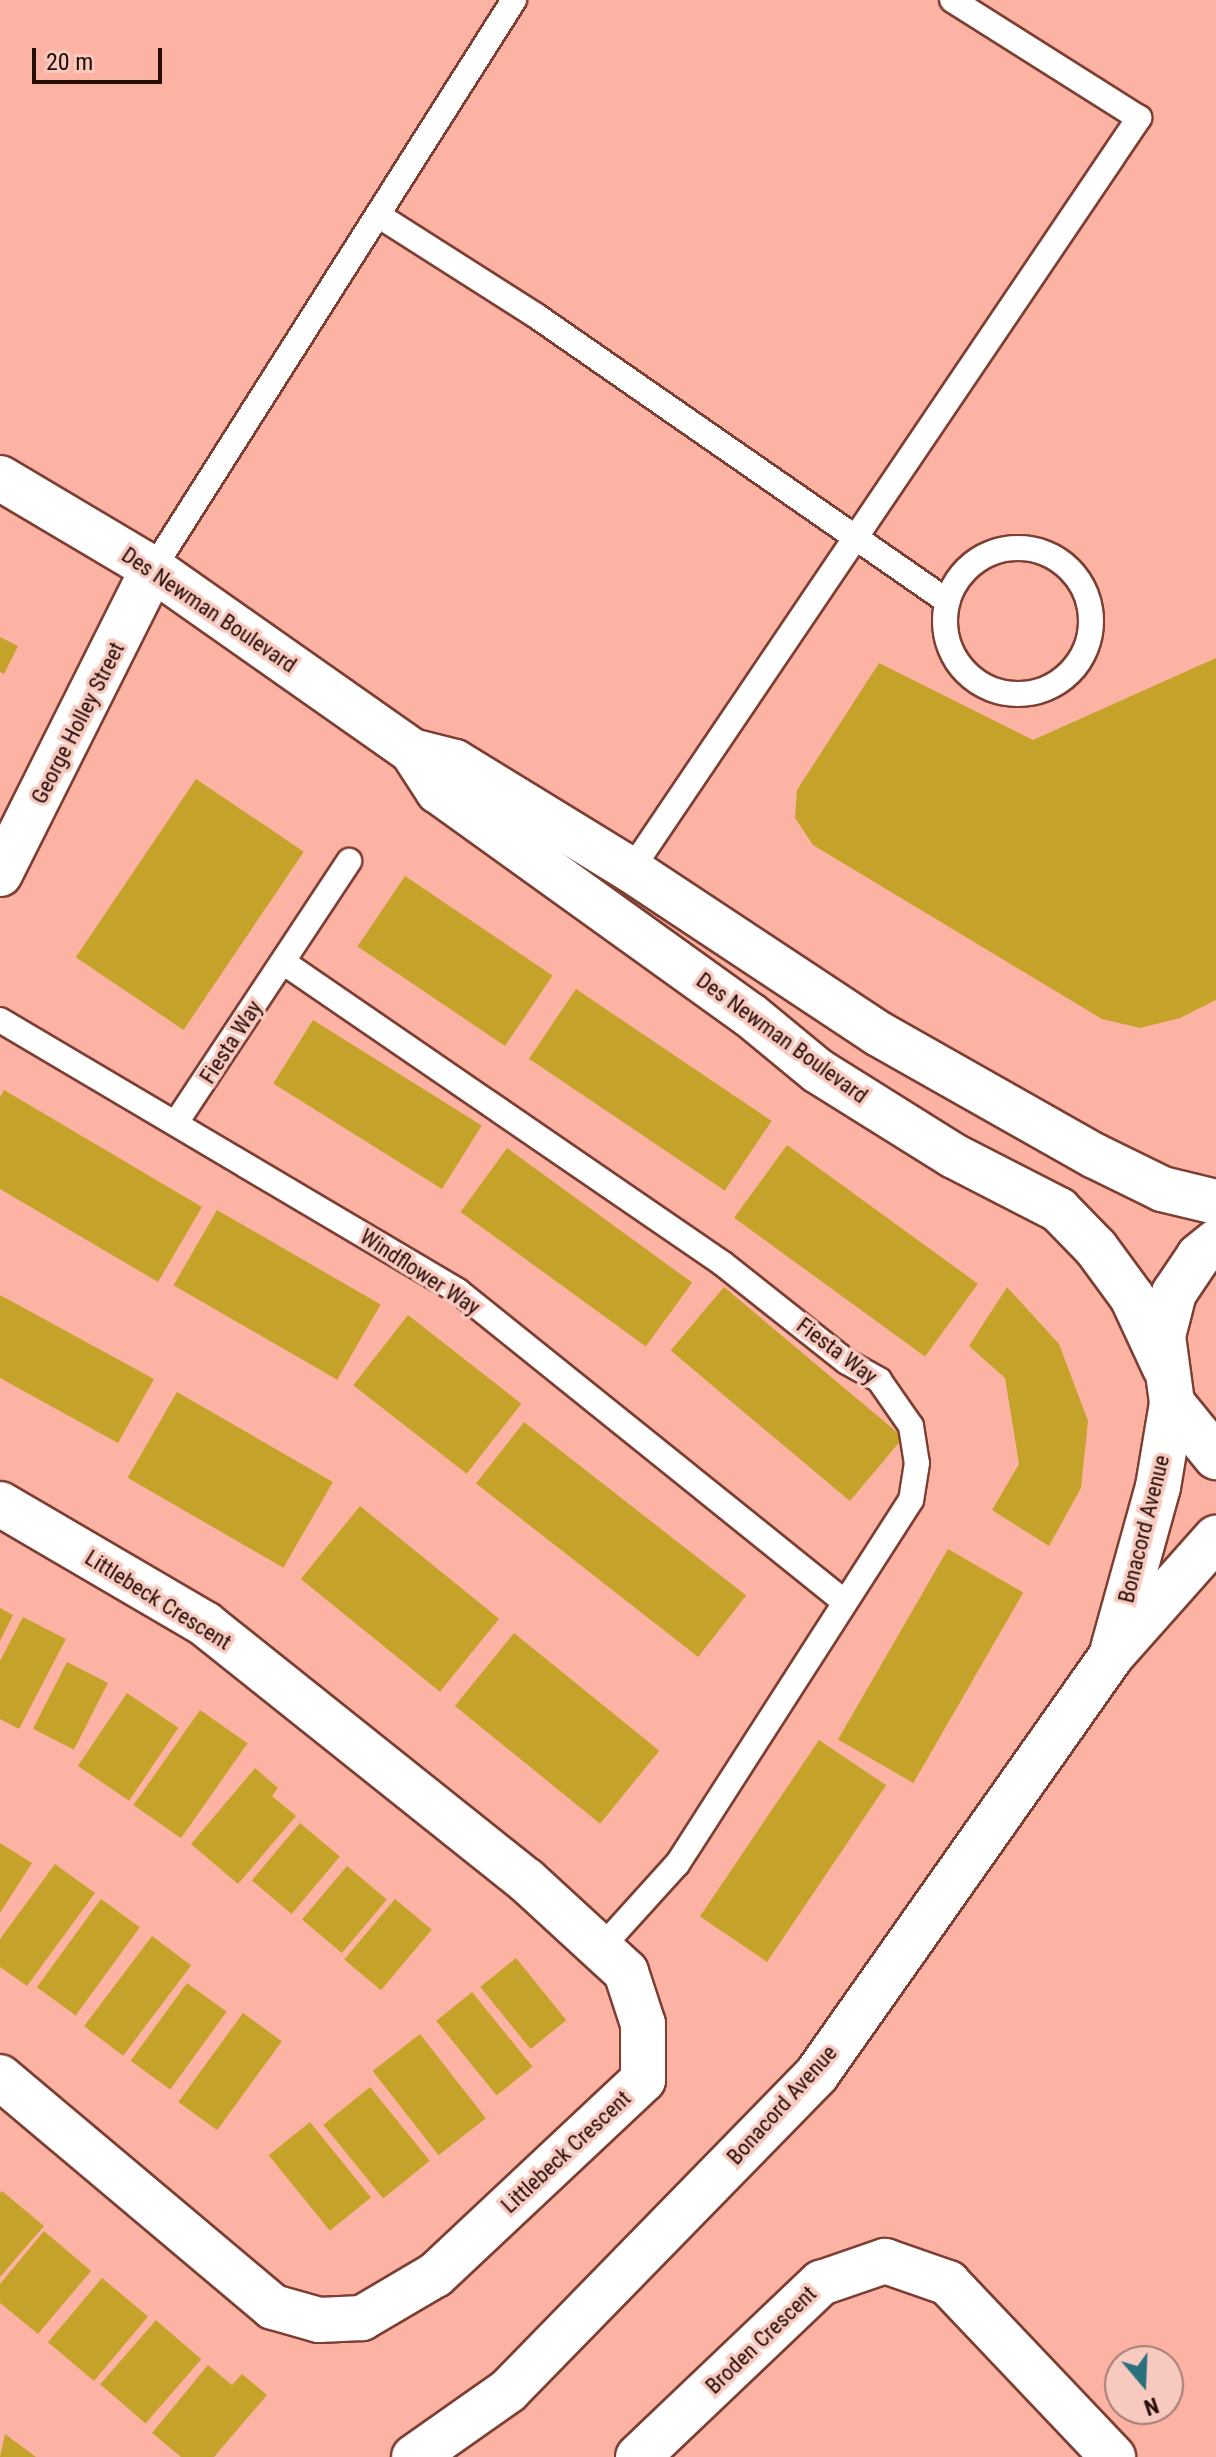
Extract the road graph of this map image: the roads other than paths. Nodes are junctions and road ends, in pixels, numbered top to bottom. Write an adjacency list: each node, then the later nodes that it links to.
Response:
1 (514, 0): 3 (lane)
2 (952, 0): 5 (lane)
3 (378, 215): 5 (lane); 6 (lane)
4 (0, 478): 6 (street, Des Newman Boulevard)
5 (854, 536): 7 (lane); 10 (lane)
6 (153, 569): 8 (street, Des Newman Boulevard); 11 (street, George Holley Street)
7 (947, 601): 7 (lane)
8 (412, 751): 10 (street, Des Newman Boulevard); 17 (street, Des Newman Boulevard)
9 (349, 861): 12 (lane, Fiesta Way)
10 (631, 870): 15 (street, Des Newman Boulevard)
11 (0, 874)
12 (283, 962): 14 (lane, Fiesta Way); 21 (lane, Fiesta Way)
13 (0, 1020): 14 (lane, Windflower Way)
14 (177, 1121): 21 (lane, Windflower Way)
15 (1216, 1202)
16 (1216, 1242): 17 (street, Bonacord Avenue)
17 (1168, 1385): 18 (street, Des Newman Boulevard); 22 (street, Bonacord Avenue)
18 (1216, 1457)
19 (0, 1504): 23 (street, Littlebeck Crescent)
20 (1216, 1538): 22 (street, Bonacord Avenue)
21 (843, 1601): 23 (lane, Fiesta Way)
22 (1112, 1655): 25 (street, Bonacord Avenue)
23 (603, 1946): 24 (street, Littlebeck Crescent)
24 (0, 2077)
25 (414, 2457)
26 (638, 2457): 27 (street, Broden Crescent)
27 (1113, 2457)

